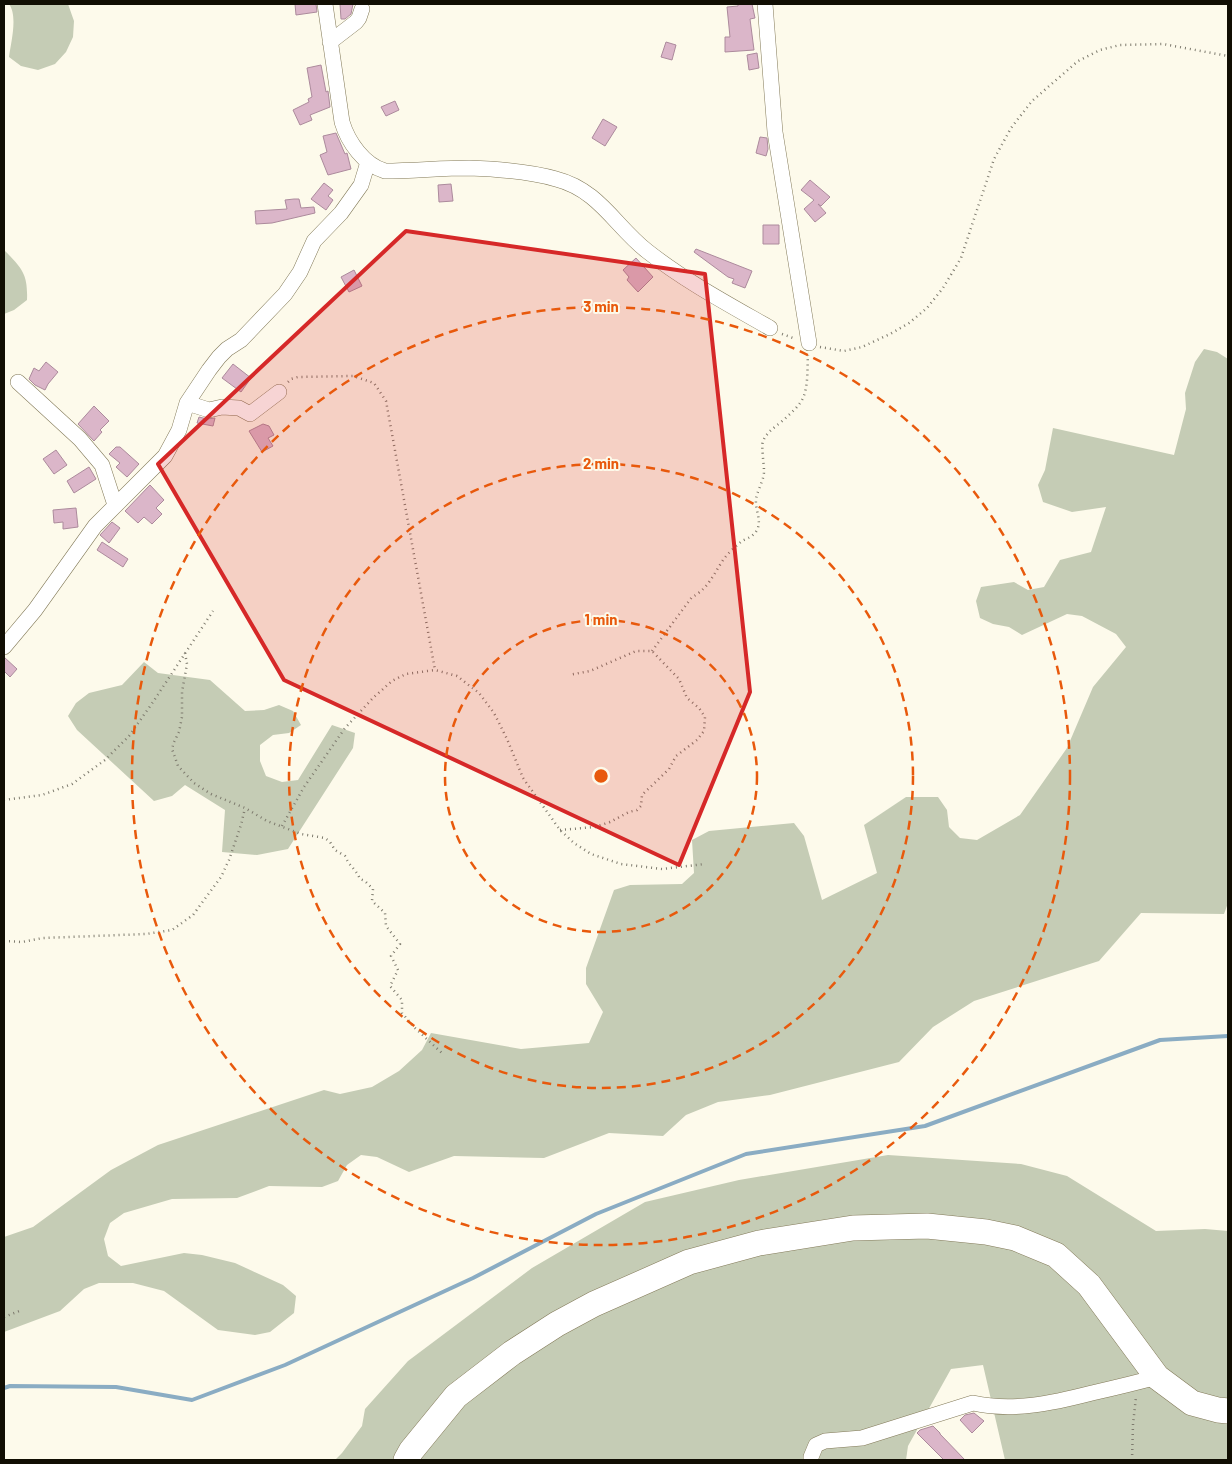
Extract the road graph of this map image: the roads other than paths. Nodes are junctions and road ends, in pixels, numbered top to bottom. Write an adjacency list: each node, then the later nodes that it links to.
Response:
1 (325, 4): 4 (street)
2 (765, 4): 7 (street)
3 (362, 9): 4 (street)
4 (330, 42): 5 (street)
5 (368, 162): 6 (street); 10 (street)
6 (770, 328)
7 (809, 343)
8 (18, 382): 11 (street)
9 (279, 392): 10 (street)
10 (188, 403): 11 (street)
11 (115, 505): 12 (street)
12 (4, 648)
13 (1147, 1380): 14 (highway); 15 (highway); 16 (street)
14 (1228, 1411)
15 (406, 1460)
16 (811, 1460)

